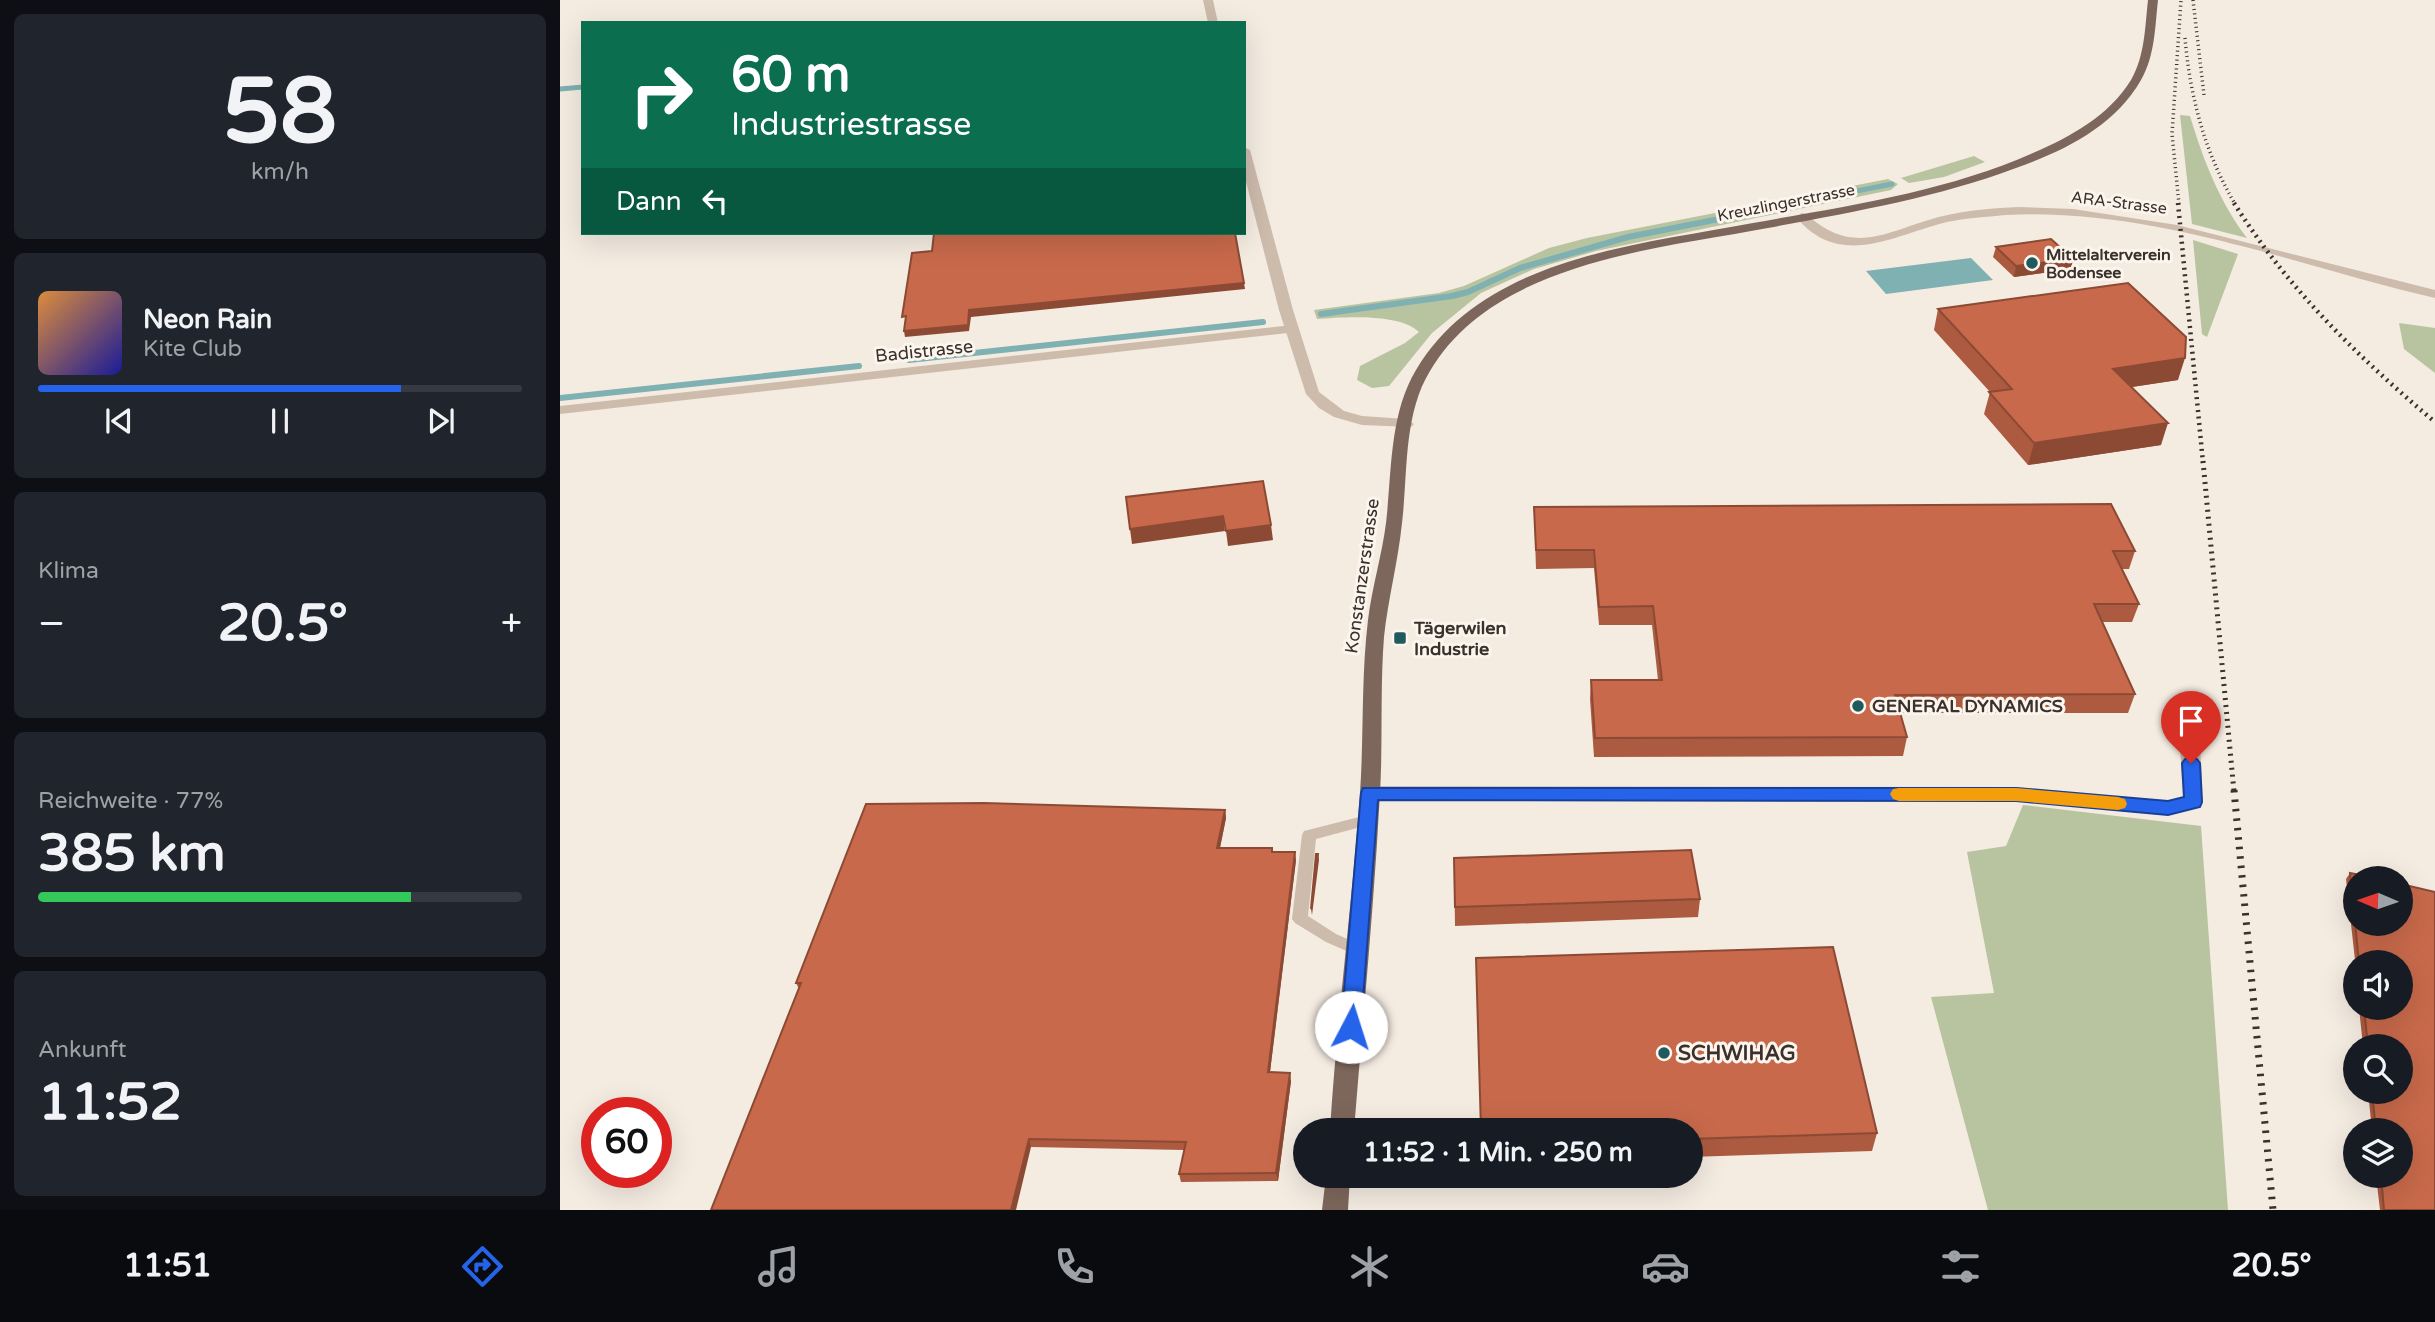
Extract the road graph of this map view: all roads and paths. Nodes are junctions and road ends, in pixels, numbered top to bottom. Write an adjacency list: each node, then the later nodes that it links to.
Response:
1 (1208, 0): 3 (street)
2 (2153, 0): 5 (main road, Kreuzlingerstrasse)
3 (1213, 21)
4 (1246, 157): 7 (street)
5 (1802, 217): 6 (street, ARA-Strasse); 9 (main road, Kreuzlingerstrasse)
6 (2435, 294)
7 (1292, 329): 8 (street, Badistrasse); 9 (street)
8 (560, 410)
9 (1406, 424): 11 (main road, Konstanzerstrasse)
10 (2190, 744): 11 (street)
11 (1370, 793): 12 (main road, Konstanzerstrasse)
12 (1367, 820): 13 (main road, Konstanzerstrasse); 13 (lane)
13 (1357, 950): 14 (main road, Konstanzerstrasse)
14 (1343, 1118)
15 (1337, 1188): 16 (main road)
16 (1335, 1210)

